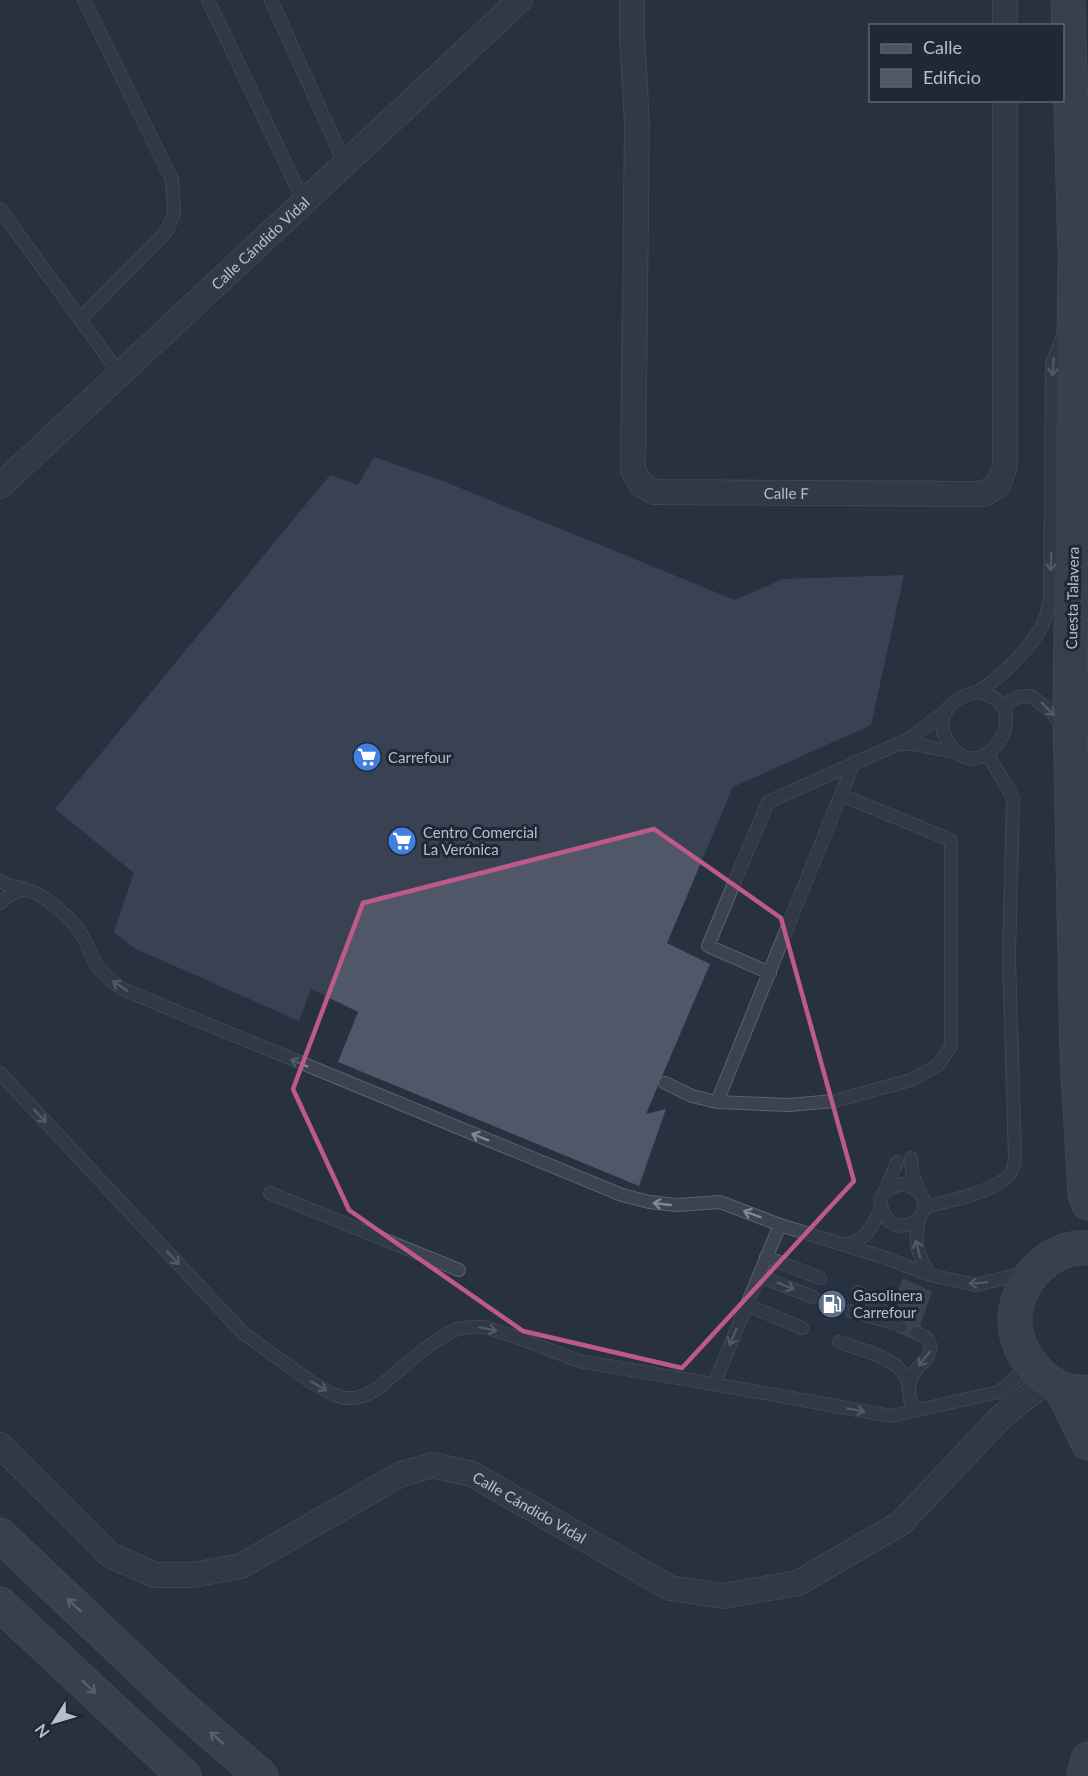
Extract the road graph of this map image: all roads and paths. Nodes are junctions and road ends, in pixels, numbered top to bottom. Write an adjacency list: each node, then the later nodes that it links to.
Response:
1 (84, 0): 14 (lane)
2 (208, 0): 11 (lane)
3 (272, 0): 10 (lane)
4 (519, 0): 10 (street, Calle Cándido Vidal)
5 (632, 0): 9 (street, Calle F)
6 (1005, 0): 8 (street)
7 (1068, 0): 13 (main road, Cuesta Talavera)
8 (1005, 24)
9 (1005, 102)
10 (344, 162): 11 (street, Calle Cándido Vidal)
11 (303, 200): 15 (street, Calle Cándido Vidal)
12 (0, 209): 14 (lane)
13 (1075, 314): 17 (lane, one-way to 17); 23 (main road, Cuesta Talavera)
14 (80, 320): 15 (lane)
15 (119, 373): 16 (street, Calle Cándido Vidal)
16 (0, 486)
17 (977, 692): 18 (lane); 19 (lane)
18 (1002, 706): 22 (lane); 23 (lane, one-way to 23)
19 (946, 711): 20 (lane); 21 (lane)
20 (891, 747): 21 (lane); 24 (lane)
21 (958, 753): 22 (lane)
22 (987, 754): 38 (lane)
23 (1071, 757): 37 (main road, Cuesta Talavera)
24 (854, 762): 25 (lane); 29 (lane)
25 (841, 795): 29 (lane); 32 (lane)
26 (0, 881): 27 (lane)
27 (26, 890): 28 (lane); 41 (lane, one-way to 27)
28 (0, 903)
29 (770, 973): 32 (lane)
30 (0, 1073): 57 (lane, one-way to 57)
31 (665, 1083): 32 (lane)
32 (717, 1102)
33 (911, 1158): 38 (lane)
34 (897, 1162): 35 (lane)
35 (885, 1191): 38 (lane); 39 (lane)
36 (270, 1192): 45 (lane)
37 (1086, 1199): 44 (main road, Cuesta Talavera)
38 (923, 1202): 40 (lane)
39 (881, 1209): 40 (lane); 42 (lane)
40 (919, 1220): 46 (lane, one-way to 40)
41 (780, 1225): 42 (lane); 43 (lane)
42 (840, 1244): 46 (lane)
43 (766, 1257): 47 (lane); 48 (lane)
44 (1061, 1257): 46 (lane, one-way to 46); 56 (main road, Cuesta Talavera)
45 (459, 1270)
46 (930, 1275)
47 (759, 1276): 50 (lane, one-way to 50); 51 (lane)
48 (820, 1278)
49 (858, 1292): 52 (lane)
50 (813, 1297)
51 (747, 1305): 53 (lane); 57 (lane, one-way to 57)
52 (850, 1311)
53 (802, 1328)
54 (918, 1333): 58 (lane, one-way to 58)
55 (838, 1342): 58 (lane)
56 (1057, 1381): 59 (lane); 60 (main road, Cuesta Talavera); 61 (street, Calle Cándido Vidal)
57 (714, 1384): 59 (lane, one-way to 59)
58 (909, 1390): 59 (lane)
59 (922, 1409)
60 (1088, 1443)
61 (0, 1445)
62 (0, 1535): 66 (main road, one-way to 62)
63 (0, 1604): 65 (main road, one-way to 65)
64 (1088, 1759): 67 (main road)
65 (184, 1776)
66 (261, 1776)
67 (1084, 1776)

